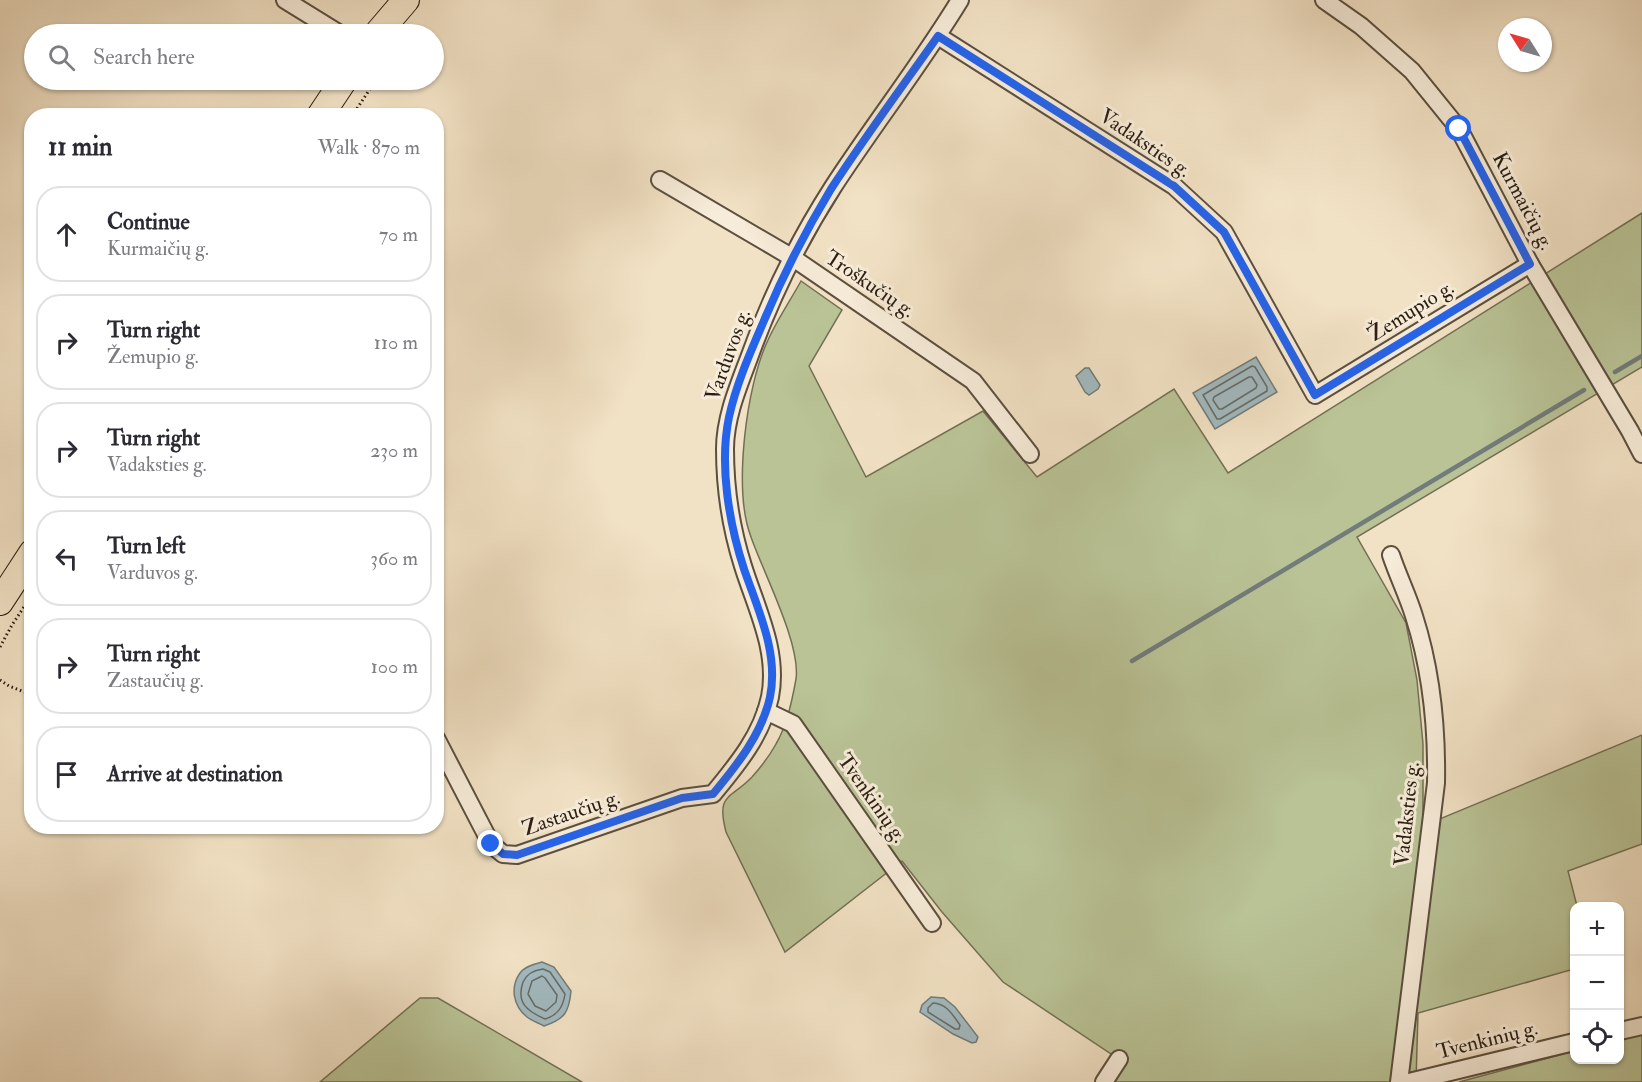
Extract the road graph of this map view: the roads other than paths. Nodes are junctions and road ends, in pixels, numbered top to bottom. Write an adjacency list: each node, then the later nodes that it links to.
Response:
1 (285, 0): 6 (street)
2 (390, 0): 7 (main road)
3 (405, 0): 8 (main road)
4 (960, 0): 9 (street, Varduvos g.)
5 (1324, 0): 14 (street, Kurmaičių g.)
6 (324, 24)
7 (377, 24)
8 (385, 24)
9 (938, 36): 13 (street, Varduvos g.); 15 (street, Vadaksties g.)
10 (337, 90): 11 (main road)
11 (325, 108)
12 (660, 180): 13 (street, Troškučių g.)
13 (793, 258): 16 (street, Troškučių g.); 21 (street, Varduvos g.)
14 (1530, 264): 15 (street, Žemupio g.); 17 (street, Kurmaičių g.)
15 (1315, 395)
16 (1030, 454)
17 (1642, 454)
18 (1391, 555): 30 (street, Vadaksties g.)
19 (24, 565): 20 (main road)
20 (0, 602)
21 (766, 711): 23 (street, Varduvos g.); 24 (street, Tvenkinių g.)
22 (444, 753): 23 (street, Zastaučių g.)
23 (713, 794)
24 (932, 922)
25 (1642, 1026): 26 (street)
26 (1624, 1030)
27 (1570, 1043): 31 (street, Tvenkinių g.)
28 (1119, 1059): 29 (street)
29 (1104, 1082)
30 (1399, 1082)
31 (1409, 1082)

